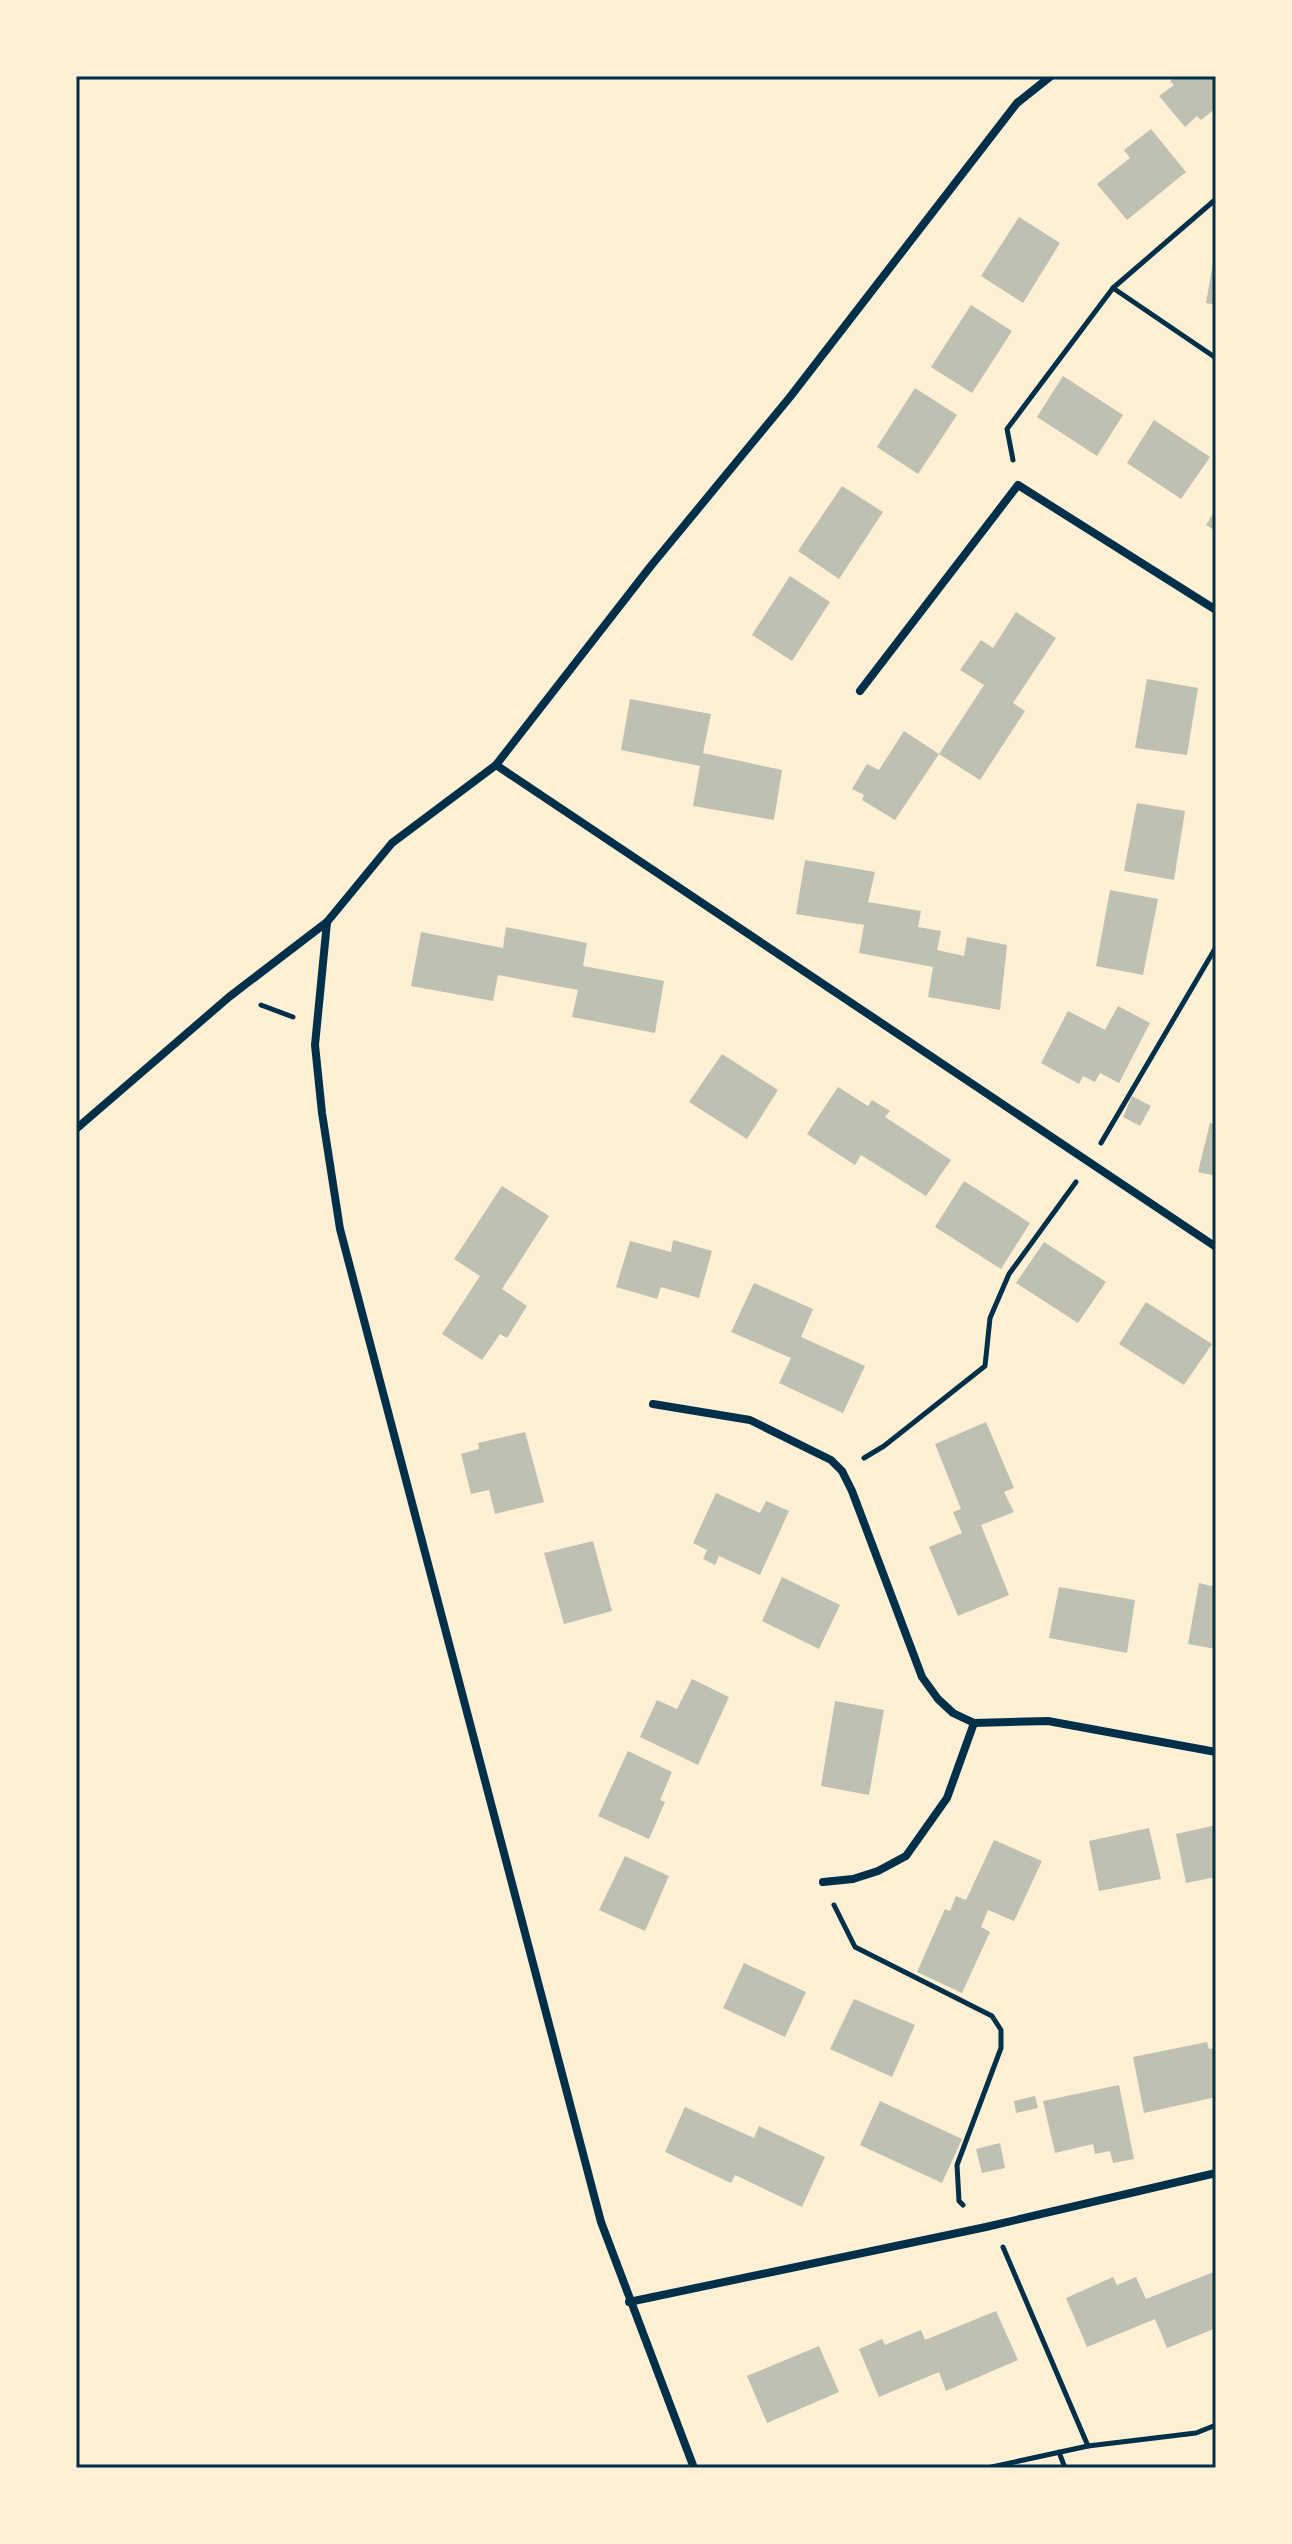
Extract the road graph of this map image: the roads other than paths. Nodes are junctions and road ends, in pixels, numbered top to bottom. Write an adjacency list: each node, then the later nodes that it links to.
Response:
1 (1051, 76): 4 (street)
2 (1216, 610): 3 (street)
3 (860, 691)
4 (496, 765): 5 (street); 7 (street)
5 (327, 922): 6 (street); 13 (street)
6 (76, 1129)
7 (1216, 1247)
8 (653, 1404): 9 (street)
9 (974, 1723): 10 (street); 11 (street)
10 (1216, 1752)
11 (823, 1882)
12 (1216, 2173): 13 (street)
13 (629, 2302): 14 (street)
14 (694, 2468)

